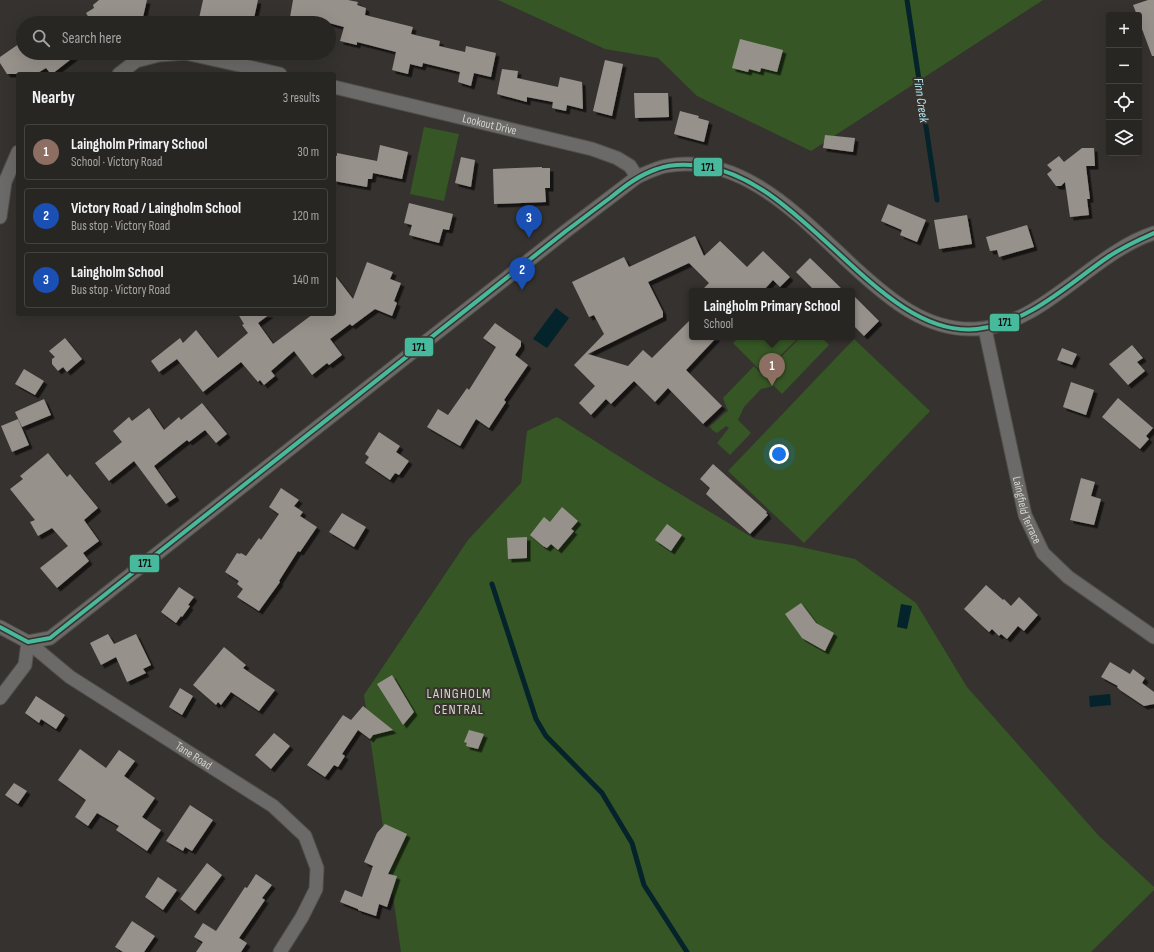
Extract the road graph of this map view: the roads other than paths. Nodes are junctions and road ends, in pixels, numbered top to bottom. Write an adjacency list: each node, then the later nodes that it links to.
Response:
1 (140, 60): 3 (street)
2 (217, 60): 4 (street)
3 (122, 72)
4 (271, 72)
5 (336, 87): 7 (street, Lookout Drive)
6 (16, 157): 8 (street)
7 (637, 177): 10 (street); 13 (street)
8 (0, 217)
9 (1154, 233): 10 (street)
10 (985, 329): 12 (street, Laingfield Terrace)
11 (0, 628): 13 (street, Tane Road)
12 (1154, 636)
13 (28, 642): 14 (street); 15 (street, Tane Road)
14 (0, 698)
15 (280, 952)

